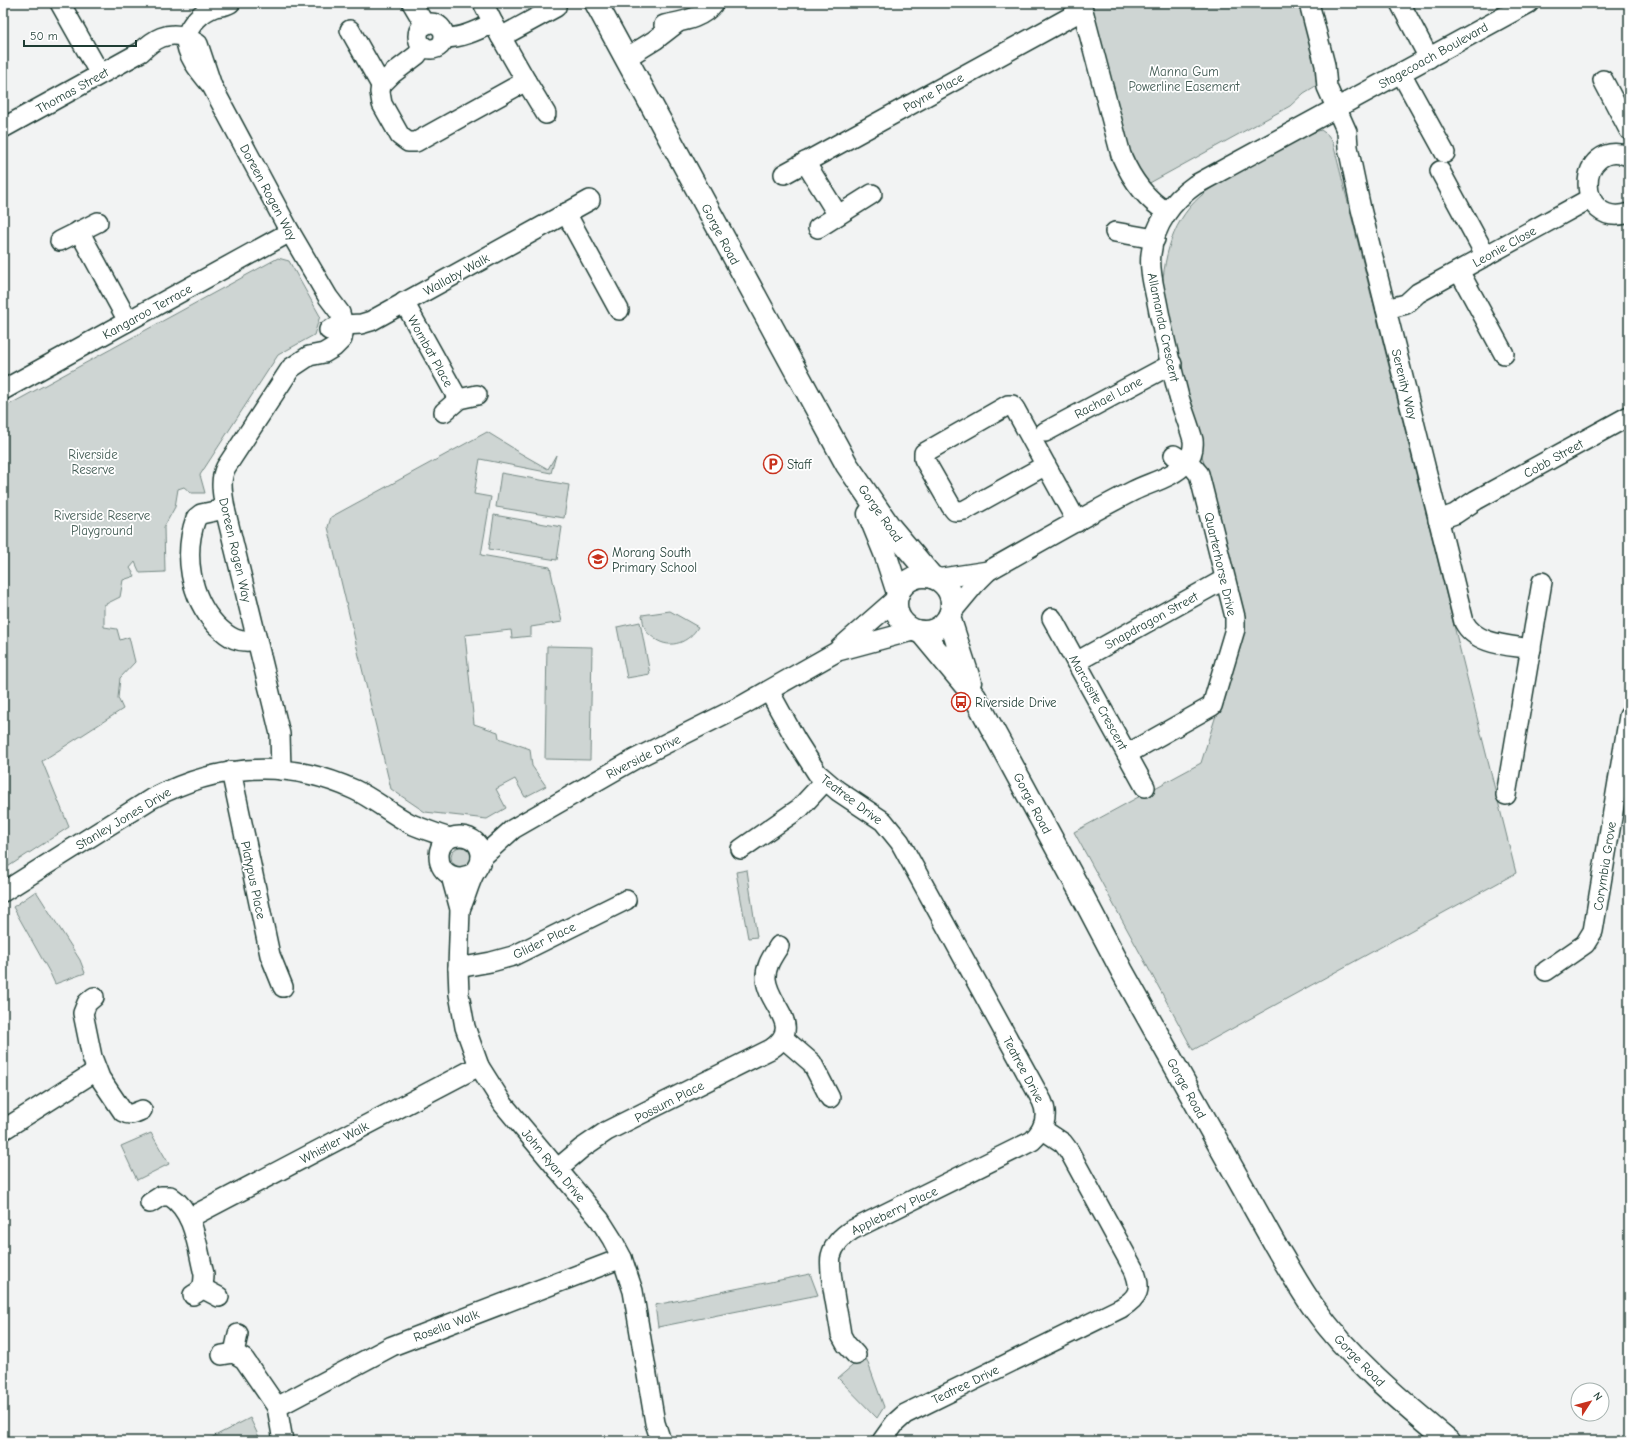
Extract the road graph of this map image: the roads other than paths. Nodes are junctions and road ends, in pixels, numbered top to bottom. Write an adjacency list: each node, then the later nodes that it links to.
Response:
1 (60, 3): 21 (street)
2 (412, 3): 12 (street)
3 (483, 3): 14 (street)
4 (596, 3): 18 (main road, Gorge Road)
5 (714, 3): 18 (street)
6 (1308, 3): 25 (street, Serenity Way)
7 (1400, 3): 19 (street)
8 (1529, 3): 19 (street, Stagecoach Boulevard)
9 (228, 4): 16 (street)
10 (1082, 6): 30 (street, Payne Place); 35 (street)
11 (556, 7): 14 (street)
12 (425, 25): 15 (street); 17 (street)
13 (350, 30): 24 (street)
14 (497, 30): 15 (street); 23 (street)
15 (445, 38): 17 (street)
16 (191, 44): 21 (street, Thomas Street); 42 (street, Doreen Rogen Way)
17 (423, 46): 24 (street)
18 (626, 58): 62 (main road, Gorge Road)
19 (1429, 58): 20 (street, Stagecoach Boulevard)
20 (1401, 72): 25 (street, Stagecoach Boulevard); 46 (street)
21 (100, 74): 27 (street, Thomas Street)
22 (1603, 80): 28 (street)
23 (526, 81): 24 (street); 26 (street)
24 (381, 85)
25 (1336, 108): 35 (street, Allamanda Crescent); 49 (street, Serenity Way)
26 (546, 114)
27 (3, 128)
28 (1629, 130)
29 (1628, 150): 33 (street)
30 (805, 162): 31 (street, Payne Place); 38 (street)
31 (784, 174)
32 (872, 194): 38 (street)
33 (1591, 198): 36 (street); 46 (street, Leonie Close)
34 (590, 200): 37 (street, Wallaby Walk)
35 (1170, 209): 44 (street, Allamanda Crescent)
36 (1629, 213)
37 (566, 214): 48 (street, Wallaby Walk); 50 (street)
38 (838, 215): 40 (street)
39 (98, 222): 41 (street)
40 (818, 228)
41 (79, 231): 45 (street); 51 (street)
42 (290, 232): 51 (street, Kangaroo Terrace); 52 (street, Doreen Rogen Way)
43 (1115, 232): 44 (street)
44 (1155, 239): 54 (street, Allamanda Crescent)
45 (60, 241)
46 (1486, 256): 47 (street, Leonie Close)
47 (1459, 271): 49 (street, Leonie Close); 53 (street)
48 (404, 302): 52 (street, Wallaby Walk); 57 (street, Wombat Place)
49 (1385, 303): 65 (street, Serenity Way)
50 (619, 310)
51 (128, 321): 55 (street, Kangaroo Terrace)
52 (336, 328): 64 (street, Doreen Rogen Way)
53 (1504, 354)
54 (1172, 364): 60 (street, Rachael Lane); 61 (street, Allamanda Crescent)
55 (3, 390)
56 (477, 395): 57 (street)
57 (458, 399): 58 (street)
58 (444, 412)
59 (1629, 416): 65 (street, Cobb Street)
60 (1045, 432)
61 (1180, 458): 66 (street, Allamanda Crescent); 69 (street, Quarterhorse Drive)
62 (847, 465): 68 (main road, Gorge Road); 71 (main road, Gorge Road)
63 (1046, 465): 63 (street); 66 (street)
64 (226, 509): 75 (street, Doreen Rogen Way); 75 (street)
65 (1437, 514): 76 (street, Serenity Way)
66 (1077, 522): 67 (street)
67 (988, 571): 68 (street); 72 (street)
68 (934, 578): 71 (main road); 72 (main road)
69 (1225, 578): 78 (street, Snapdragon Street); 82 (street, Quarterhorse Drive)
70 (1542, 582): 76 (street)
71 (897, 596): 74 (main road); 77 (street, Riverside Drive)
72 (949, 616): 74 (main road); 80 (main road, Gorge Road)
73 (1052, 618): 78 (street, Marcasite Crescent)
74 (919, 631): 77 (street, Riverside Drive); 80 (main road, Gorge Road)
75 (257, 640): 83 (street, Doreen Rogen Way)
76 (1532, 644): 87 (street)
77 (838, 651): 79 (street, Riverside Drive)
78 (1076, 662): 82 (street, Marcasite Crescent)
79 (769, 691): 85 (street, Teatree Drive); 89 (street, Riverside Drive)
80 (975, 697): 122 (main road, Gorge Road)
81 (1629, 716): 101 (street, Corymbia Grove)
82 (1127, 754): 86 (street, Marcasite Crescent)
83 (281, 770): 84 (street, Stanley Jones Drive); 88 (street, Stanley Jones Drive)
84 (231, 771): 96 (street, Stanley Jones Drive); 102 (street, Platypus Place)
85 (825, 781): 92 (street); 109 (street, Teatree Drive)
86 (1145, 787)
87 (1506, 794)
88 (409, 823): 91 (street, Stanley Jones Drive); 93 (street, Stanley Jones Drive)
89 (512, 829): 90 (street, Riverside Drive); 94 (street, Riverside Drive)
90 (468, 836): 91 (street); 94 (street)
91 (449, 838): 93 (street)
92 (741, 849)
93 (439, 860): 95 (street)
94 (478, 865): 95 (street); 98 (street, John Ryan Drive)
95 (451, 876): 98 (street, John Ryan Drive)
96 (3, 892)
97 (631, 898): 100 (street, Glider Place)
98 (460, 909): 100 (street, John Ryan Drive)
99 (779, 946): 104 (street)
100 (458, 968): 105 (street, John Ryan Drive)
101 (1546, 971)
102 (284, 987)
103 (94, 997): 106 (street)
104 (783, 1038): 107 (street); 111 (street, Possum Place)
105 (479, 1066): 111 (street, John Ryan Drive); 113 (street, Whistler Walk)
106 (96, 1071): 108 (street); 110 (street)
107 (830, 1098)
108 (142, 1110)
109 (1042, 1129): 117 (street, Appleberry Place); 121 (street, Teatree Drive)
110 (3, 1130)
111 (557, 1169): 114 (street, John Ryan Drive)
112 (150, 1203): 113 (street)
113 (189, 1218): 115 (street)
114 (622, 1258): 118 (street, Rosella Walk); 119 (street, John Ryan Drive)
115 (219, 1297)
116 (238, 1334): 118 (street)
117 (844, 1350)
118 (277, 1407): 120 (street)
119 (657, 1435)
120 (283, 1441)
121 (882, 1441)
122 (1449, 1441)

